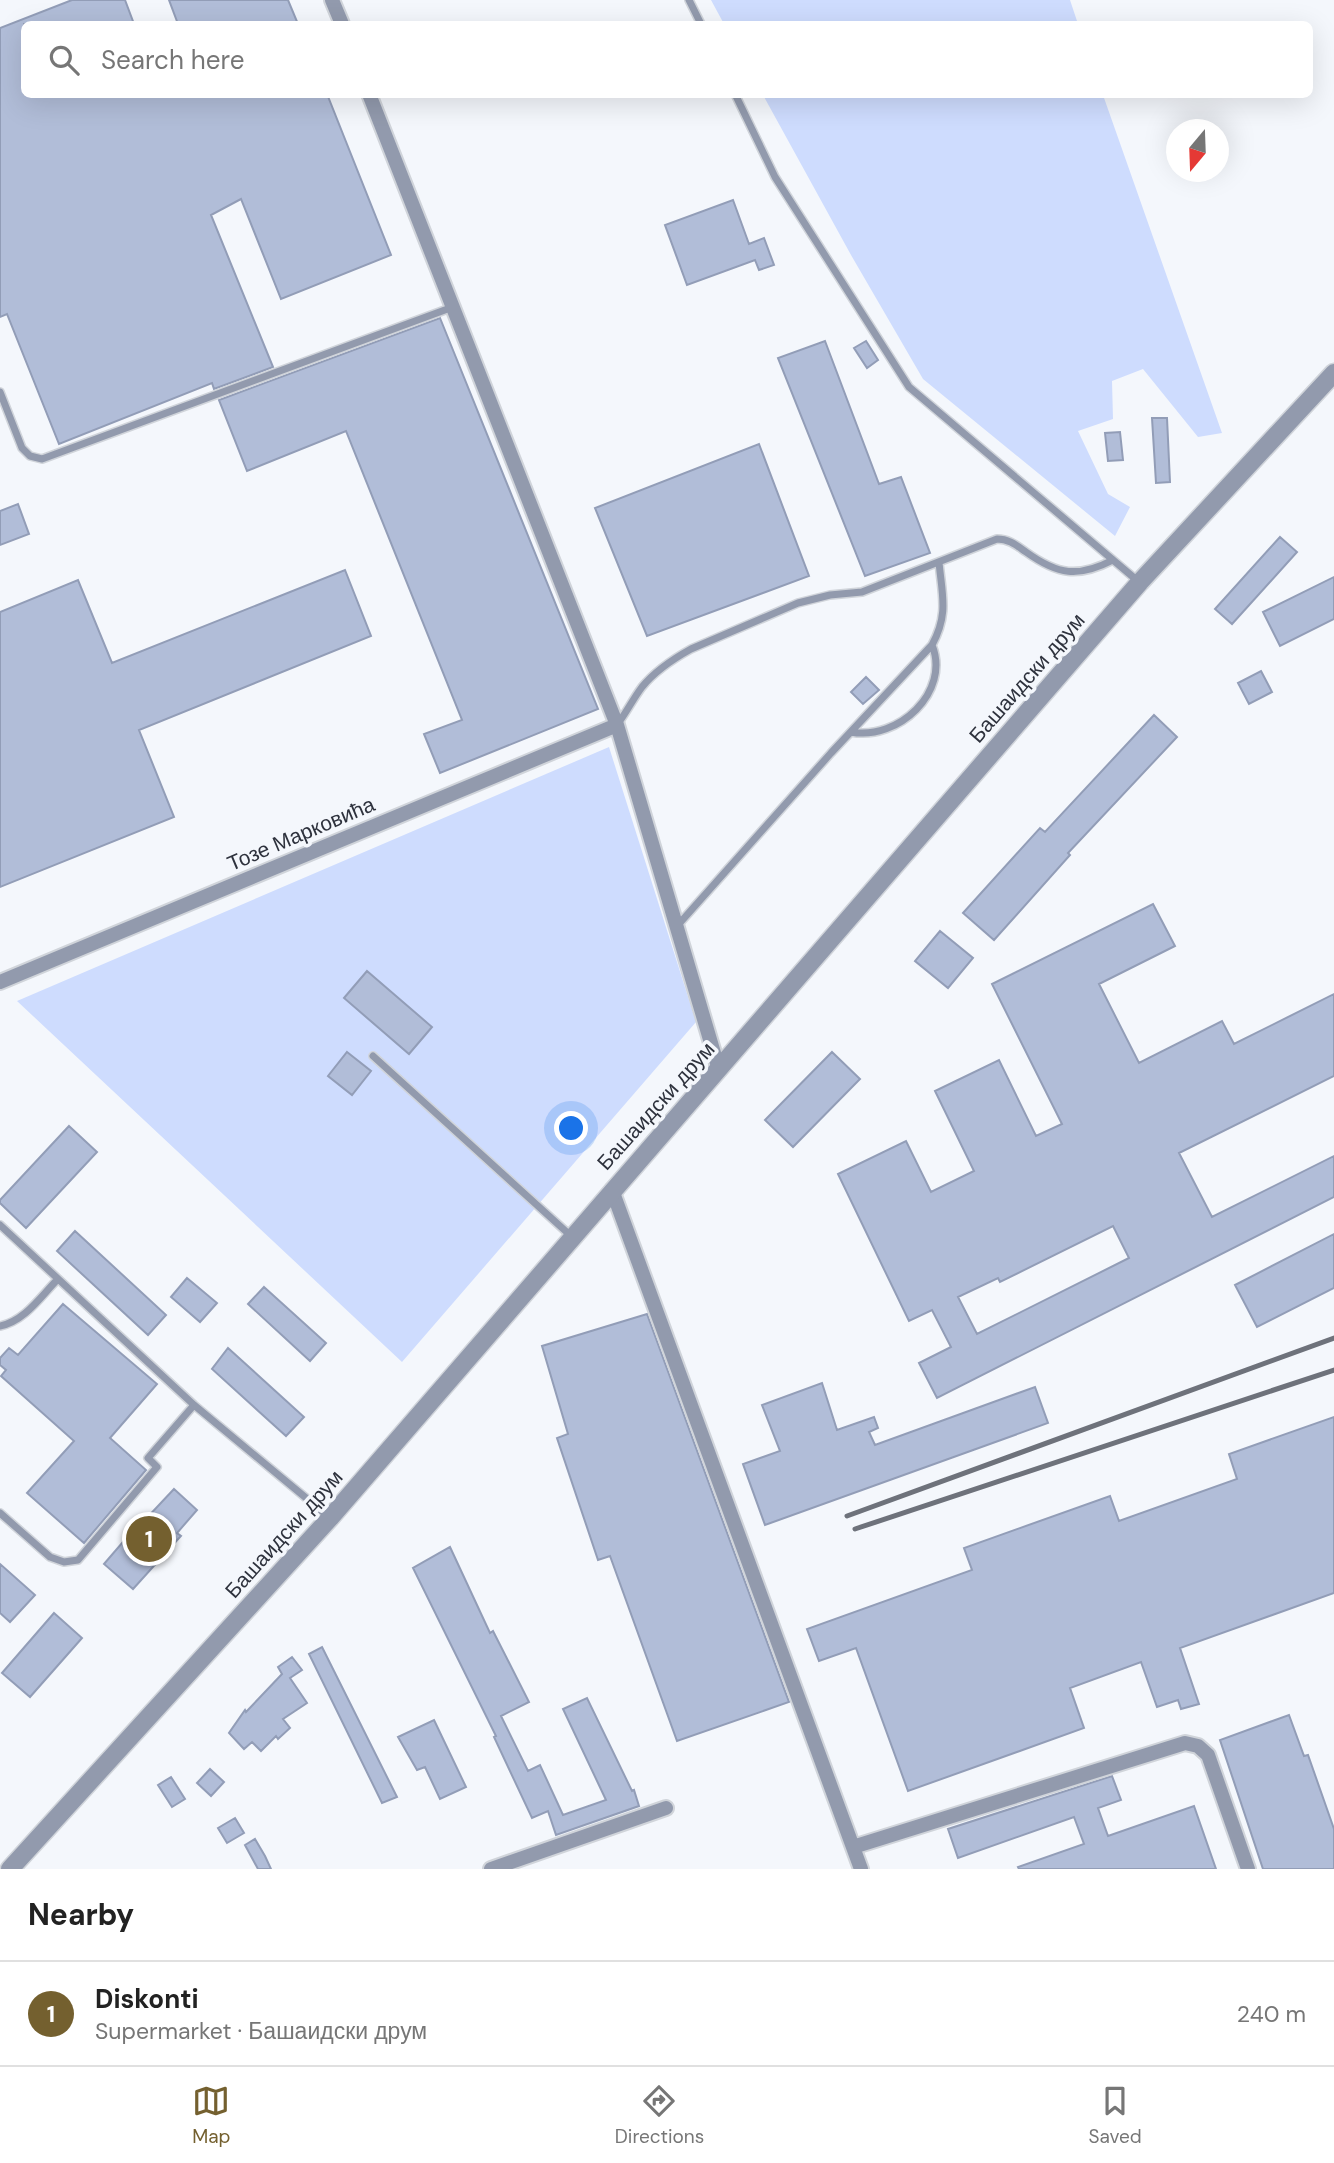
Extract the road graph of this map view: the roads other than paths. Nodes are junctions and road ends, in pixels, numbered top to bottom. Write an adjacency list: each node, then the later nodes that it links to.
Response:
1 (332, 0): 3 (street)
2 (689, 0): 4 (lane)
3 (341, 21)
4 (700, 21)
5 (371, 98): 7 (street)
6 (737, 98): 10 (lane)
7 (453, 307): 9 (lane); 14 (street)
8 (1334, 373): 12 (street, Башаидски друм)
9 (0, 392)
10 (1113, 560): 11 (lane); 12 (lane)
11 (939, 562): 13 (lane); 14 (lane)
12 (1140, 582): 19 (street, Башаидски друм)
13 (932, 645): 15 (lane); 15 (lane)
14 (617, 725): 16 (street); 17 (street, Тозе Марковића)
15 (851, 732): 16 (lane)
16 (677, 927): 19 (street)
17 (0, 982)
18 (373, 1056): 22 (lane)
19 (719, 1070): 20 (street, Башаидски друм)
20 (612, 1190): 22 (street, Башаидски друм); 29 (street)
21 (0, 1225): 23 (lane)
22 (572, 1237): 27 (street, Башаидски друм)
23 (58, 1279): 24 (lane); 25 (lane)
24 (0, 1326)
25 (194, 1405): 26 (lane); 27 (lane)
26 (0, 1513)
27 (330, 1518): 30 (street, Башаидски друм)
28 (666, 1808): 31 (street)
29 (853, 1847): 32 (street); 33 (street)
30 (10, 1869)
31 (491, 1869)
32 (861, 1869)
33 (1248, 1869)

